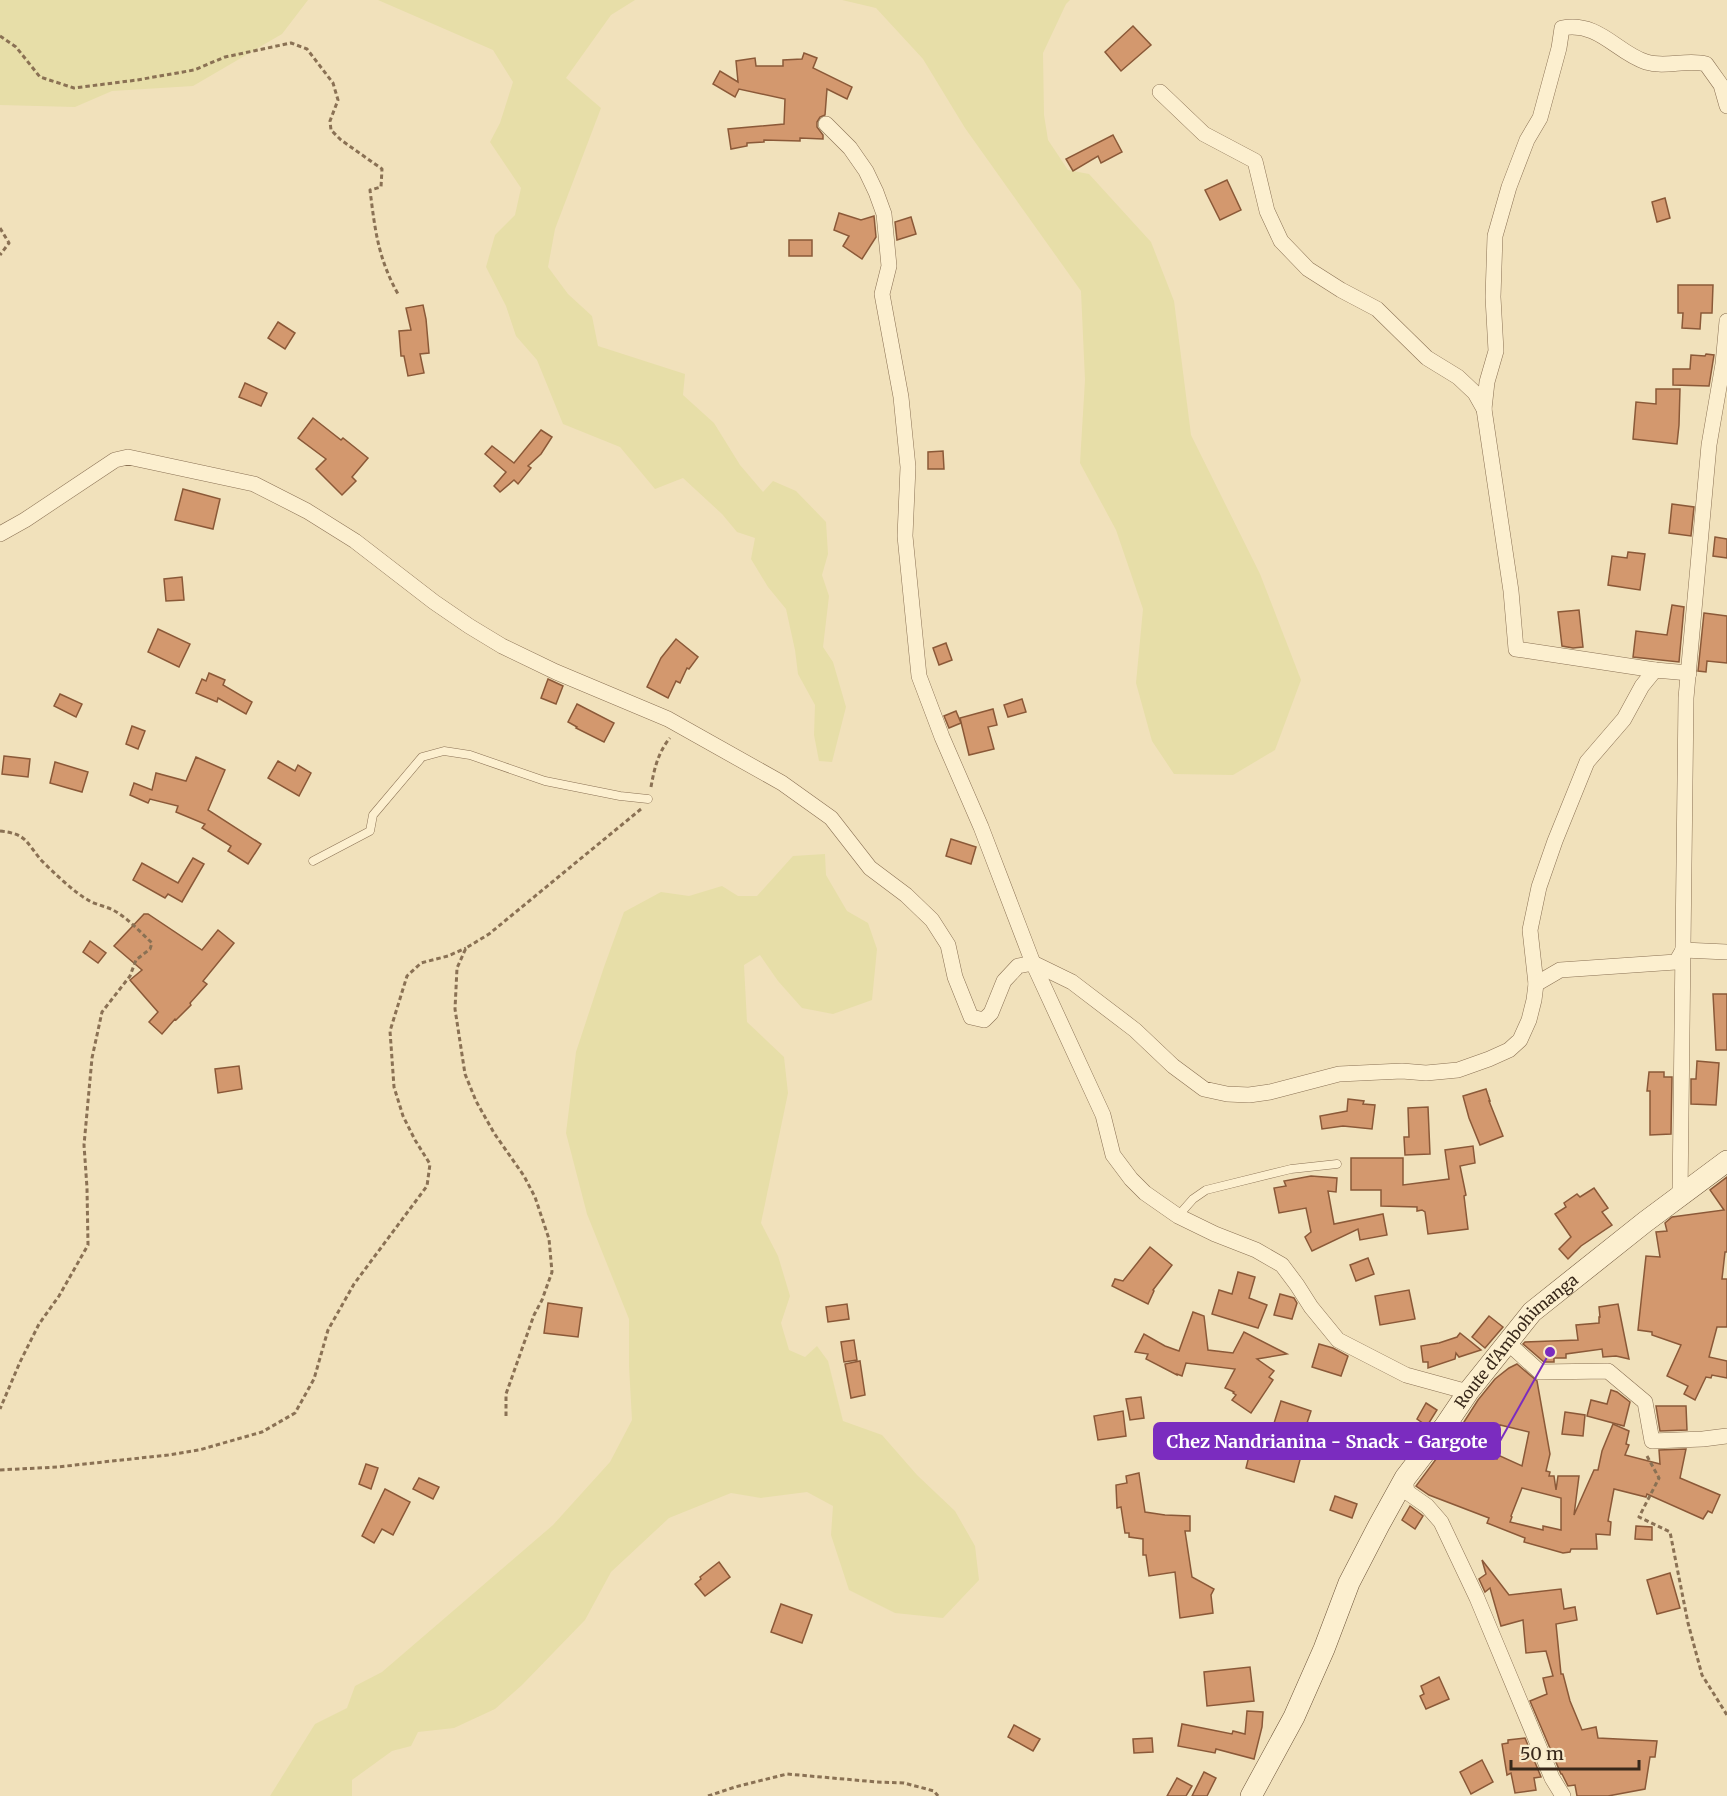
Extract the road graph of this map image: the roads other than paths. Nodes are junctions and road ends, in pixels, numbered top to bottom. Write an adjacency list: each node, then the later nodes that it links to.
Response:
1 (1160, 93): 5 (street)
2 (1727, 106): 5 (street)
3 (826, 124): 13 (street)
4 (1727, 321): 8 (street)
5 (1484, 409): 7 (street)
6 (0, 534): 13 (street)
7 (1655, 670): 8 (street); 14 (street)
8 (1689, 673): 11 (street)
9 (648, 799): 10 (lane)
10 (313, 861)
11 (1683, 950): 12 (street); 14 (street); 17 (street)
12 (1727, 952)
13 (1034, 963): 14 (street); 18 (street)
14 (1536, 984)
15 (1727, 1161): 17 (street, Route d'Ambohimanga)
16 (1337, 1164): 18 (lane)
17 (1680, 1196): 19 (street, Route d'Ambohimanga)
18 (1178, 1216): 20 (street)
19 (1509, 1343): 20 (street, Route d'Ambohimanga); 21 (street)
20 (1468, 1392): 22 (street, Route d'Ambohimanga)
21 (1727, 1436)
22 (1405, 1478): 23 (street, Route d'Ambohimanga); 24 (street)
23 (1251, 1796)
24 (1563, 1796)

